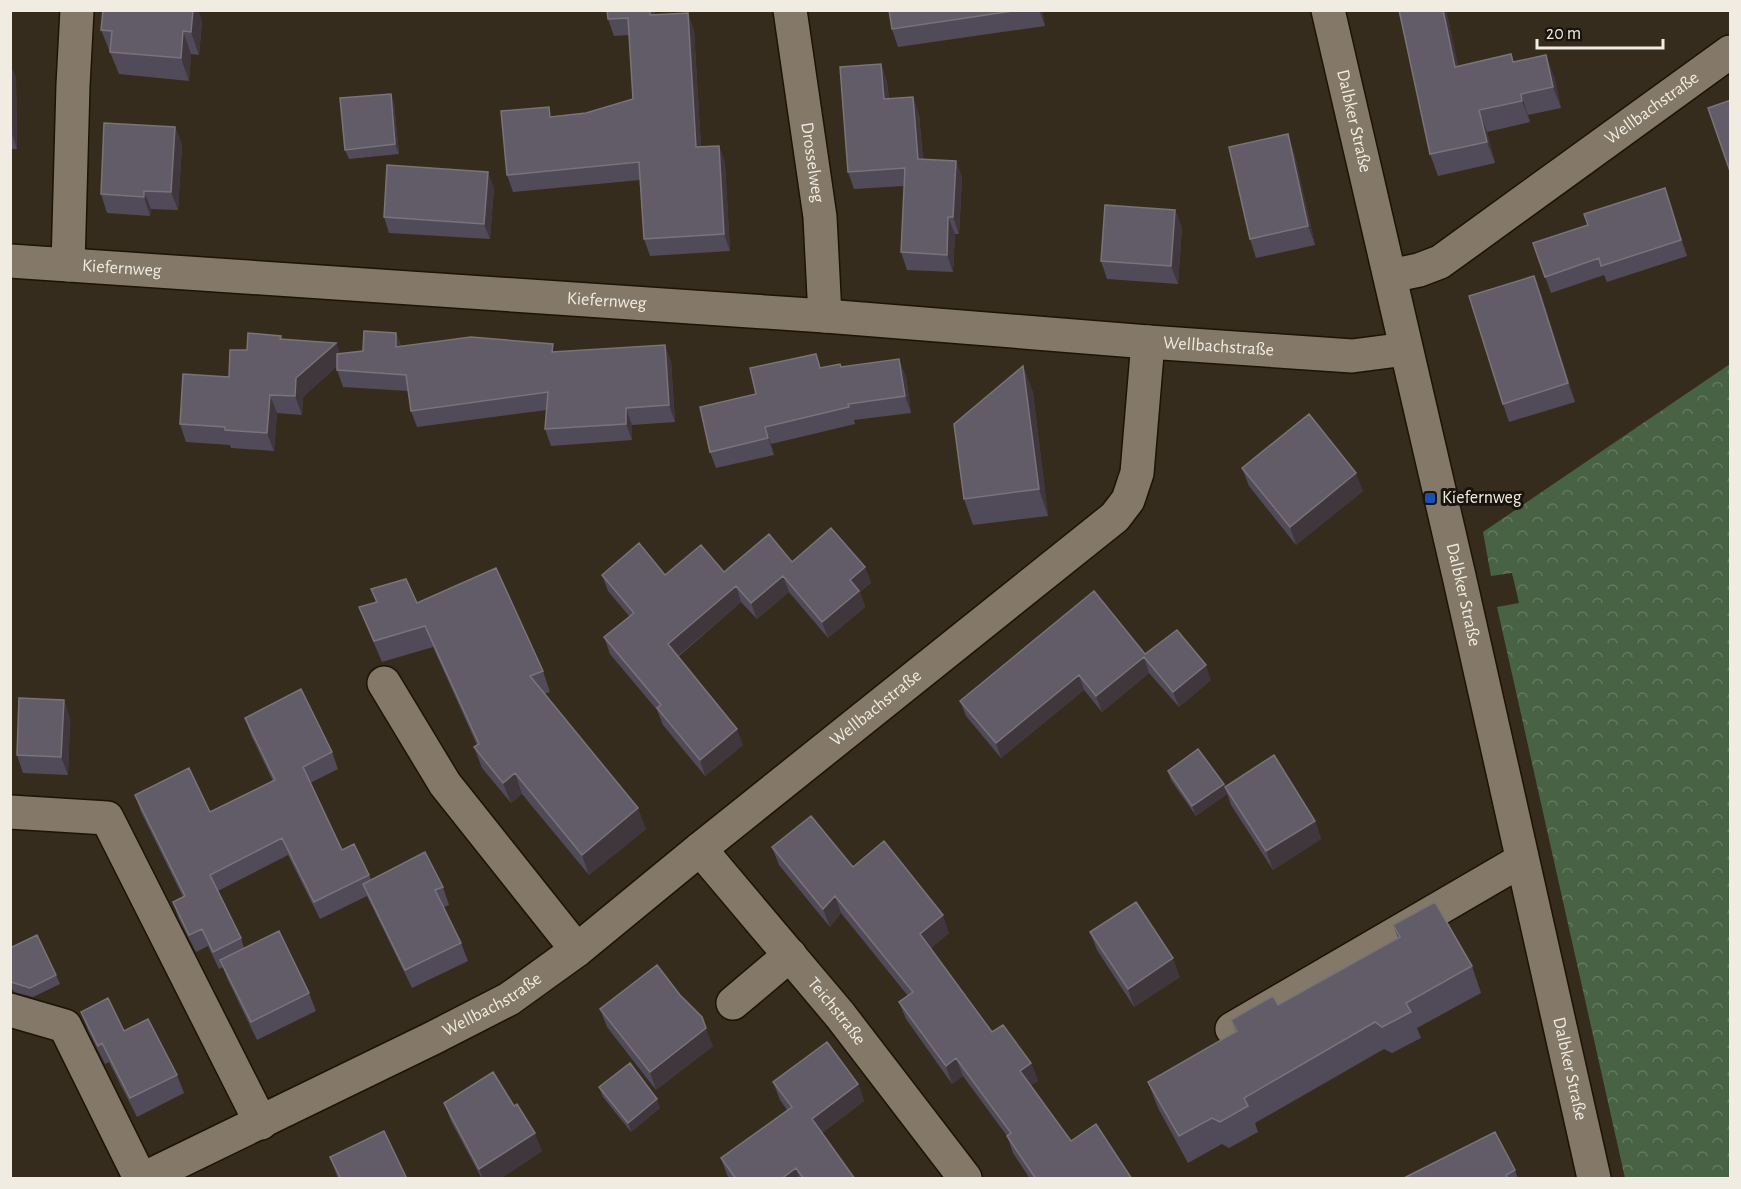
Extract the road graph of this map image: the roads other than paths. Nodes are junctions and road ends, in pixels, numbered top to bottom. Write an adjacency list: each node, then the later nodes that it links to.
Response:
1 (77, 10): 6 (street, Kiefernweg)
2 (790, 10): 8 (street, Drosselweg)
3 (1328, 10): 7 (street, Dalbker Straße)
4 (1731, 52): 7 (street, Wellbachstraße)
5 (10, 261): 6 (street, Kiefernweg)
6 (68, 265): 8 (street, Kiefernweg)
7 (1390, 276): 10 (street, Dalbker Straße)
8 (825, 316): 9 (street, Kiefernweg)
9 (1148, 342): 10 (street, Wellbachstraße); 13 (street, Wellbachstraße)
10 (1406, 349): 14 (street, Dalbker Straße)
11 (384, 683): 15 (street)
12 (10, 812): 20 (street)
13 (700, 849): 15 (street, Wellbachstraße); 16 (street, Teichstraße)
14 (1522, 860): 19 (street); 24 (street, Dalbker Straße)
15 (577, 950): 20 (street, Wellbachstraße)
16 (790, 955): 17 (street); 21 (street, Teichstraße)
17 (733, 1003)
18 (10, 1010): 22 (street)
19 (1232, 1029)
20 (261, 1123): 23 (street, Wellbachstraße)
21 (951, 1173)
22 (140, 1179)
23 (145, 1179)
24 (1594, 1179)

